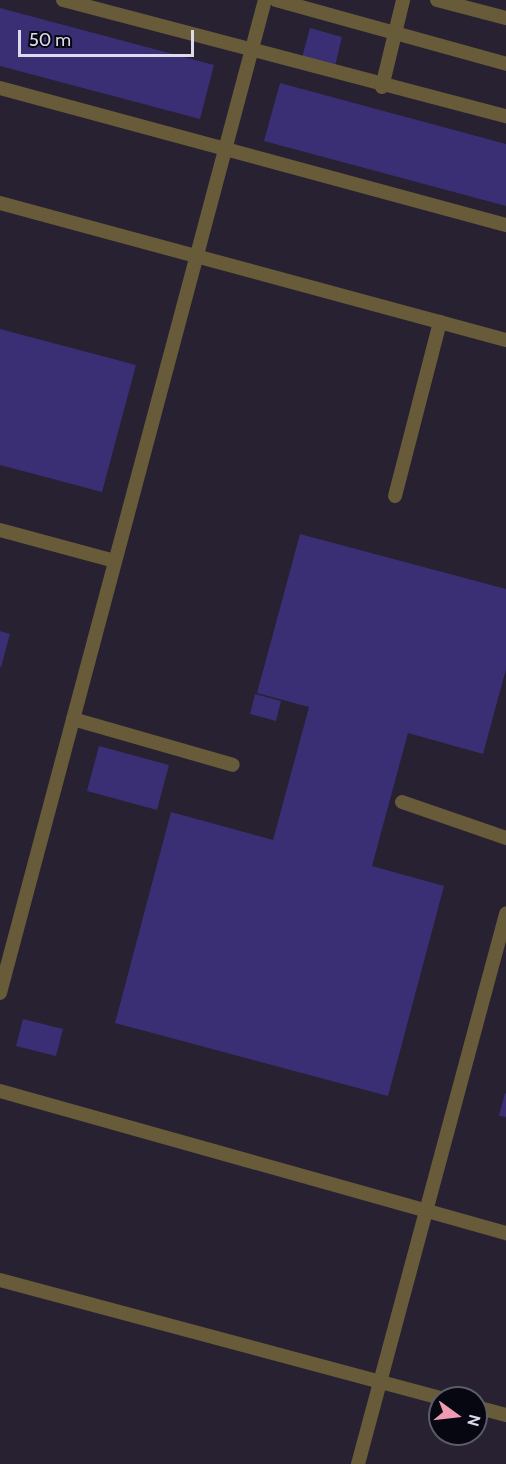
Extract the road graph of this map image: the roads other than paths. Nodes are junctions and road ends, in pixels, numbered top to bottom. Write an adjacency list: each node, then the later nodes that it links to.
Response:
1 (63, 0): 7 (lane)
2 (123, 0): 7 (lane)
3 (265, 0): 10 (lane)
4 (276, 0): 9 (lane)
5 (403, 0): 9 (lane)
6 (437, 0): 8 (lane)
7 (119, 14): 10 (lane)
8 (506, 18)
9 (395, 34): 11 (lane); 12 (lane)
10 (250, 52): 12 (lane); 15 (lane)
11 (506, 64)
12 (382, 87): 14 (lane)
13 (0, 88): 15 (lane)
14 (506, 116)
15 (224, 148): 17 (lane); 18 (lane)
16 (0, 203): 18 (lane)
17 (506, 225)
18 (196, 256): 19 (lane); 23 (lane)
19 (440, 322): 20 (lane); 21 (lane)
20 (506, 340)
21 (395, 496)
22 (0, 530): 23 (lane)
23 (115, 561): 24 (lane)
24 (73, 719): 25 (lane); 29 (lane)
25 (233, 765)
26 (402, 802): 27 (lane)
27 (506, 838)
28 (506, 914): 31 (lane)
29 (0, 993)
30 (0, 1091): 31 (lane)
31 (426, 1212): 32 (lane); 34 (lane)
32 (506, 1233)
33 (0, 1280): 34 (lane)
34 (380, 1383): 35 (lane); 38 (lane)
35 (428, 1395)
36 (488, 1410): 37 (lane)
37 (506, 1415)
38 (358, 1464)

